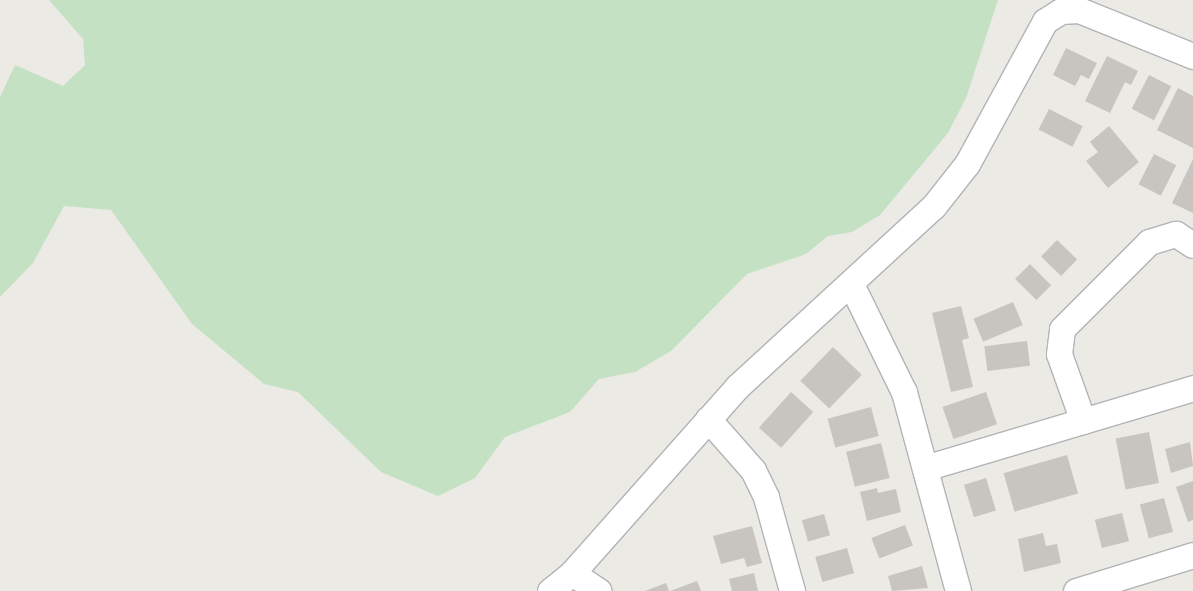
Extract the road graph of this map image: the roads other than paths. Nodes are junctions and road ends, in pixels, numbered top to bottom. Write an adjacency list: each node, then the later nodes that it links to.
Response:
1 (1193, 56): 3 (street)
2 (1193, 245): 6 (street)
3 (851, 284): 5 (street); 7 (street)
4 (1193, 388): 6 (street)
5 (708, 419): 9 (street); 12 (street)
6 (1083, 421): 7 (street)
7 (925, 468): 13 (street)
8 (1193, 555): 14 (street)
9 (572, 573): 10 (street); 11 (street)
10 (550, 591)
11 (599, 591)
12 (792, 591)
13 (958, 591)
14 (1076, 591)

